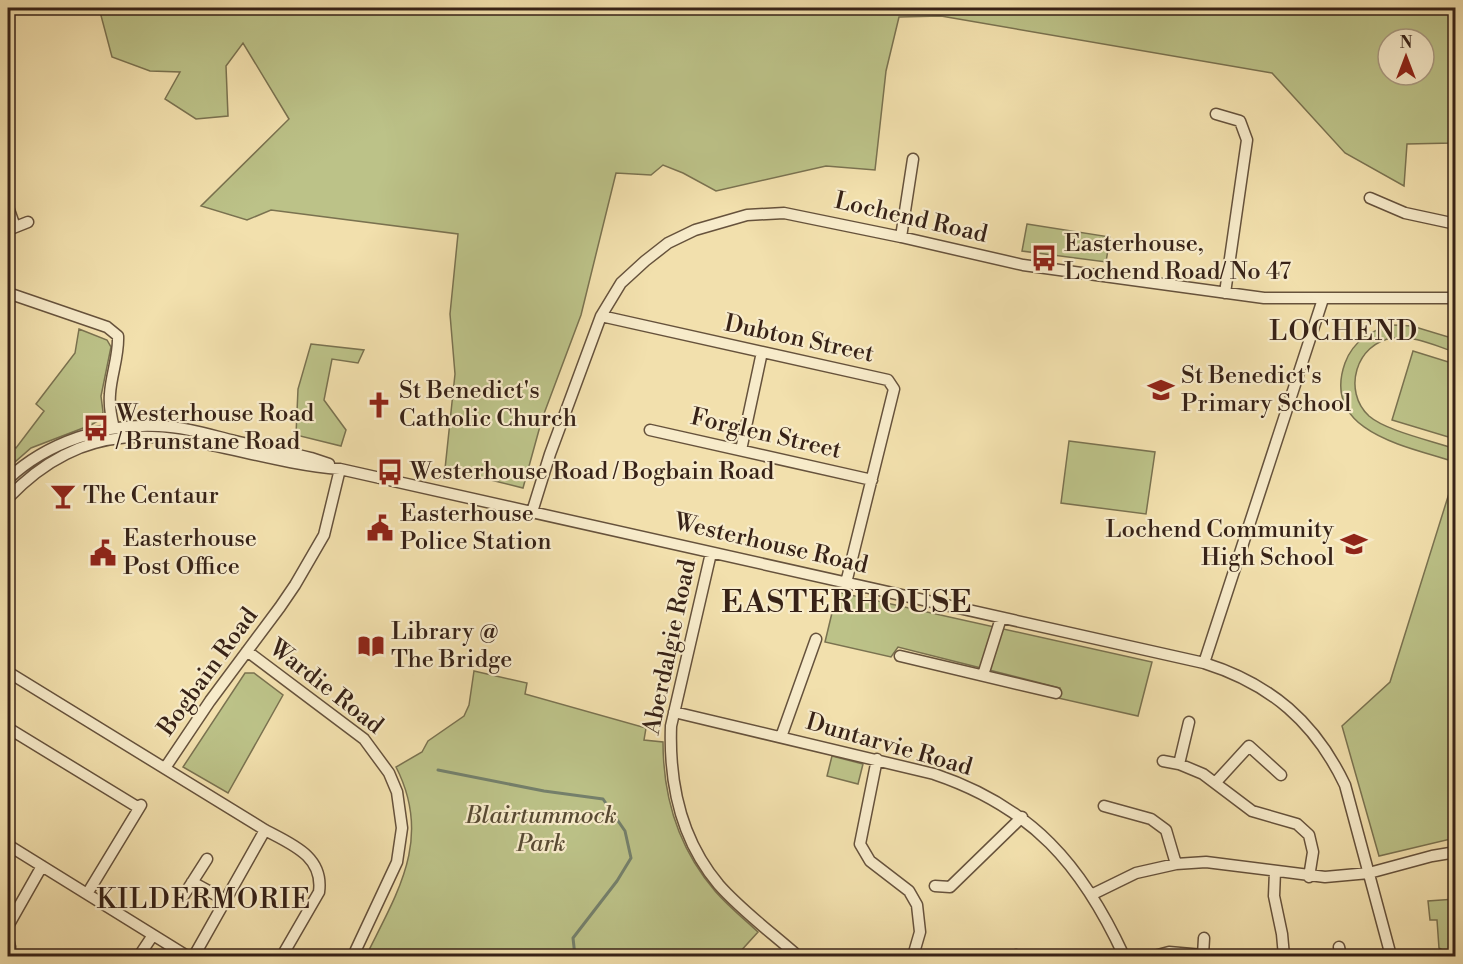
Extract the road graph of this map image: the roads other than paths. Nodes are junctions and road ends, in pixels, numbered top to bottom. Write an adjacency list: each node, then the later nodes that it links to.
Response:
1 (1216, 114): 10 (street)
2 (913, 159): 8 (street)
3 (1370, 198): 6 (street)
4 (8, 207): 7 (street)
5 (28, 222): 7 (street)
6 (1455, 225)
7 (11, 228)
8 (901, 237): 10 (street, Lochend Road); 13 (street, Lochend Road)
9 (8, 293): 15 (street)
10 (1225, 293): 12 (street, Lochend Road)
11 (1455, 298): 12 (street, Lochend Road)
12 (1323, 299): 29 (street)
13 (601, 316): 14 (street, Dubton Street); 22 (street, Lochend Road)
14 (762, 352): 17 (street); 20 (street, Dubton Street)
15 (114, 428): 18 (street, Westerhouse Road); 19 (street, Westerhouse Road)
16 (650, 430): 17 (street, Forglen Street)
17 (741, 450): 20 (street, Forglen Street)
18 (340, 469): 21 (street, Westerhouse Road); 22 (street, Westerhouse Road); 27 (street, Bogbain Road)
19 (8, 478)
20 (872, 480): 24 (street, Dubton Street)
21 (8, 498)
22 (532, 512): 23 (street, Westerhouse Road)
23 (711, 553): 24 (street, Westerhouse Road); 34 (street, Aberdalgie Road)
24 (846, 583): 25 (street, Westerhouse Road)
25 (1001, 618): 29 (street, Westerhouse Road); 31 (street)
26 (816, 639): 37 (street)
27 (247, 651): 41 (street, Bogbain Road); 71 (street, Wardie Road)
28 (900, 656): 31 (street)
29 (1204, 663): 53 (street, Westerhouse Road)
30 (11, 674): 32 (street); 41 (street)
31 (983, 675): 33 (street)
32 (8, 687)
33 (1056, 693)
34 (674, 712): 37 (street, Duntarvie Road); 72 (street, Aberdalgie Road)
35 (1189, 722): 40 (street)
36 (8, 728): 57 (street)
37 (781, 737): 38 (street, Duntarvie Road)
38 (877, 759): 45 (street, Duntarvie Road); 73 (street)
39 (1163, 761): 40 (street)
40 (1179, 764): 43 (street)
41 (165, 768): 46 (street)
42 (1281, 775): 43 (street)
43 (1216, 782): 54 (street)
44 (1104, 806): 50 (street)
45 (1022, 817): 56 (street); 59 (street, Duntarvie Road)
46 (265, 830): 60 (street); 70 (street)
47 (8, 845): 51 (street)
48 (1455, 852): 53 (street)
49 (207, 859): 55 (street)
50 (1176, 864): 52 (street); 59 (street)
51 (42, 866): 57 (street); 61 (street)
52 (1275, 871): 54 (street); 76 (street)
53 (1369, 873): 54 (street); 77 (street, Westerhouse Road)
54 (1309, 877)
55 (192, 882): 58 (street); 60 (street)
56 (935, 886)
57 (87, 894): 62 (street)
58 (184, 895)
59 (1091, 895): 74 (street, Duntarvie Road)
60 (225, 900): 69 (street)
61 (8, 926)
62 (153, 935): 67 (street); 68 (street)
63 (1204, 938): 66 (street)
64 (8, 939): 65 (street)
65 (8, 953)
66 (1203, 956): 75 (street)
67 (139, 957)
68 (187, 957)
69 (194, 957)
70 (282, 957)
71 (353, 957)
72 (798, 957)
73 (913, 957)
74 (1124, 957)
75 (1154, 957)
76 (1284, 957)
77 (1391, 957)

